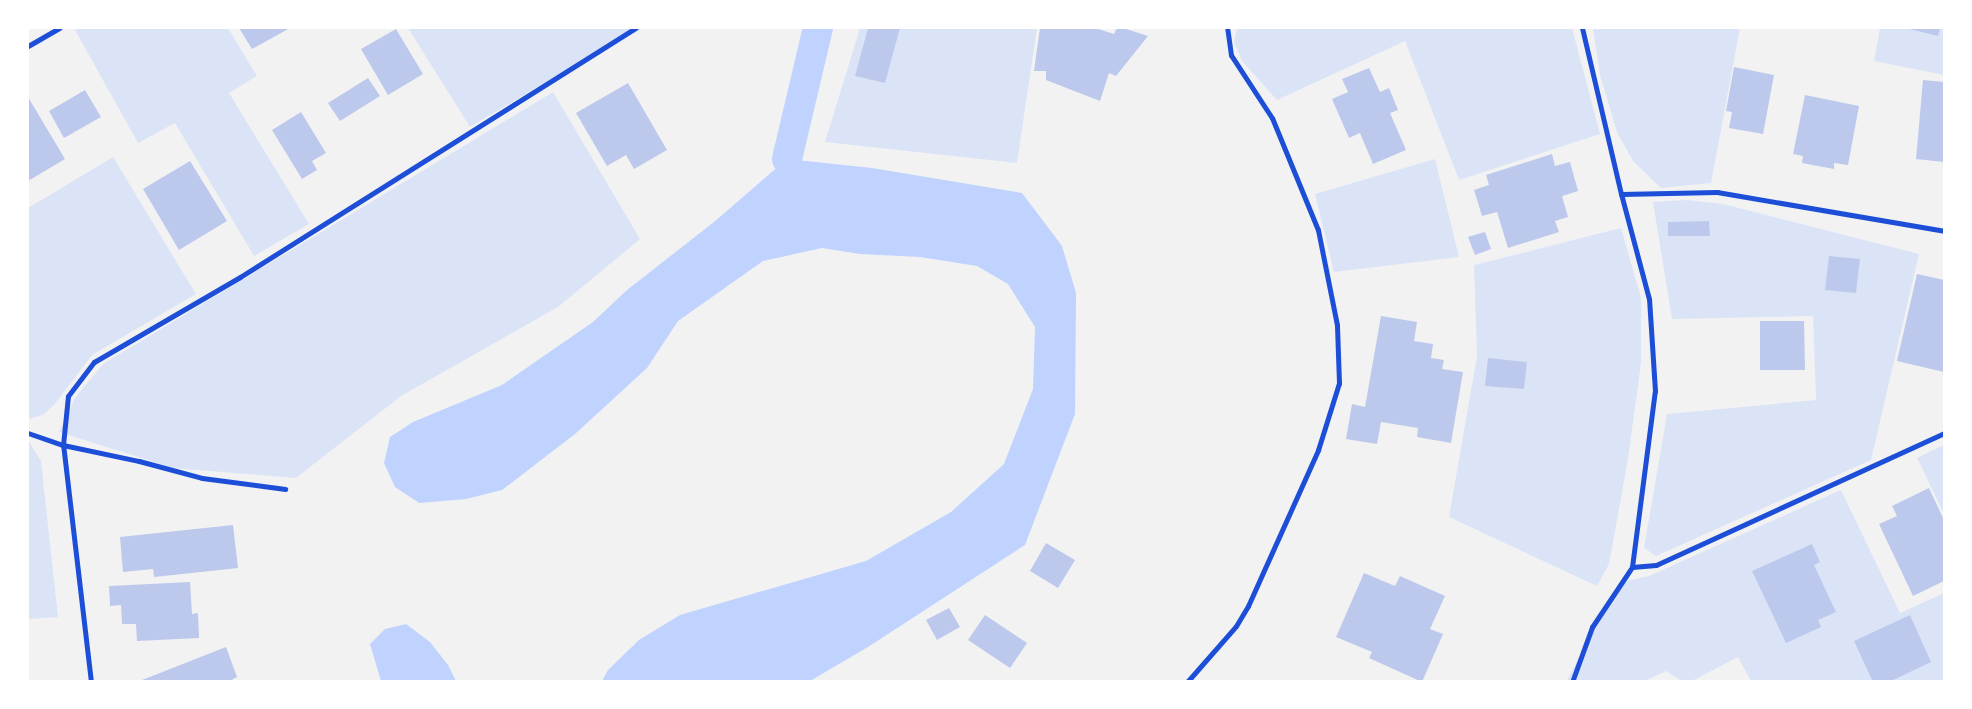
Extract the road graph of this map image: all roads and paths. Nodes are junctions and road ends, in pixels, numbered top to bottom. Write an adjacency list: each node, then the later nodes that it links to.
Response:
1 (59, 28): 5 (street)
2 (636, 28): 10 (street)
3 (1227, 28): 14 (street)
4 (1582, 28): 6 (street)
5 (28, 46)
6 (1621, 194): 7 (street); 12 (street)
7 (1944, 231)
8 (28, 433): 10 (street)
9 (1944, 434): 12 (street)
10 (63, 445): 11 (street); 13 (street)
11 (285, 489)
12 (1632, 567): 15 (street)
13 (91, 682)
14 (1187, 682)
15 (1572, 682)

